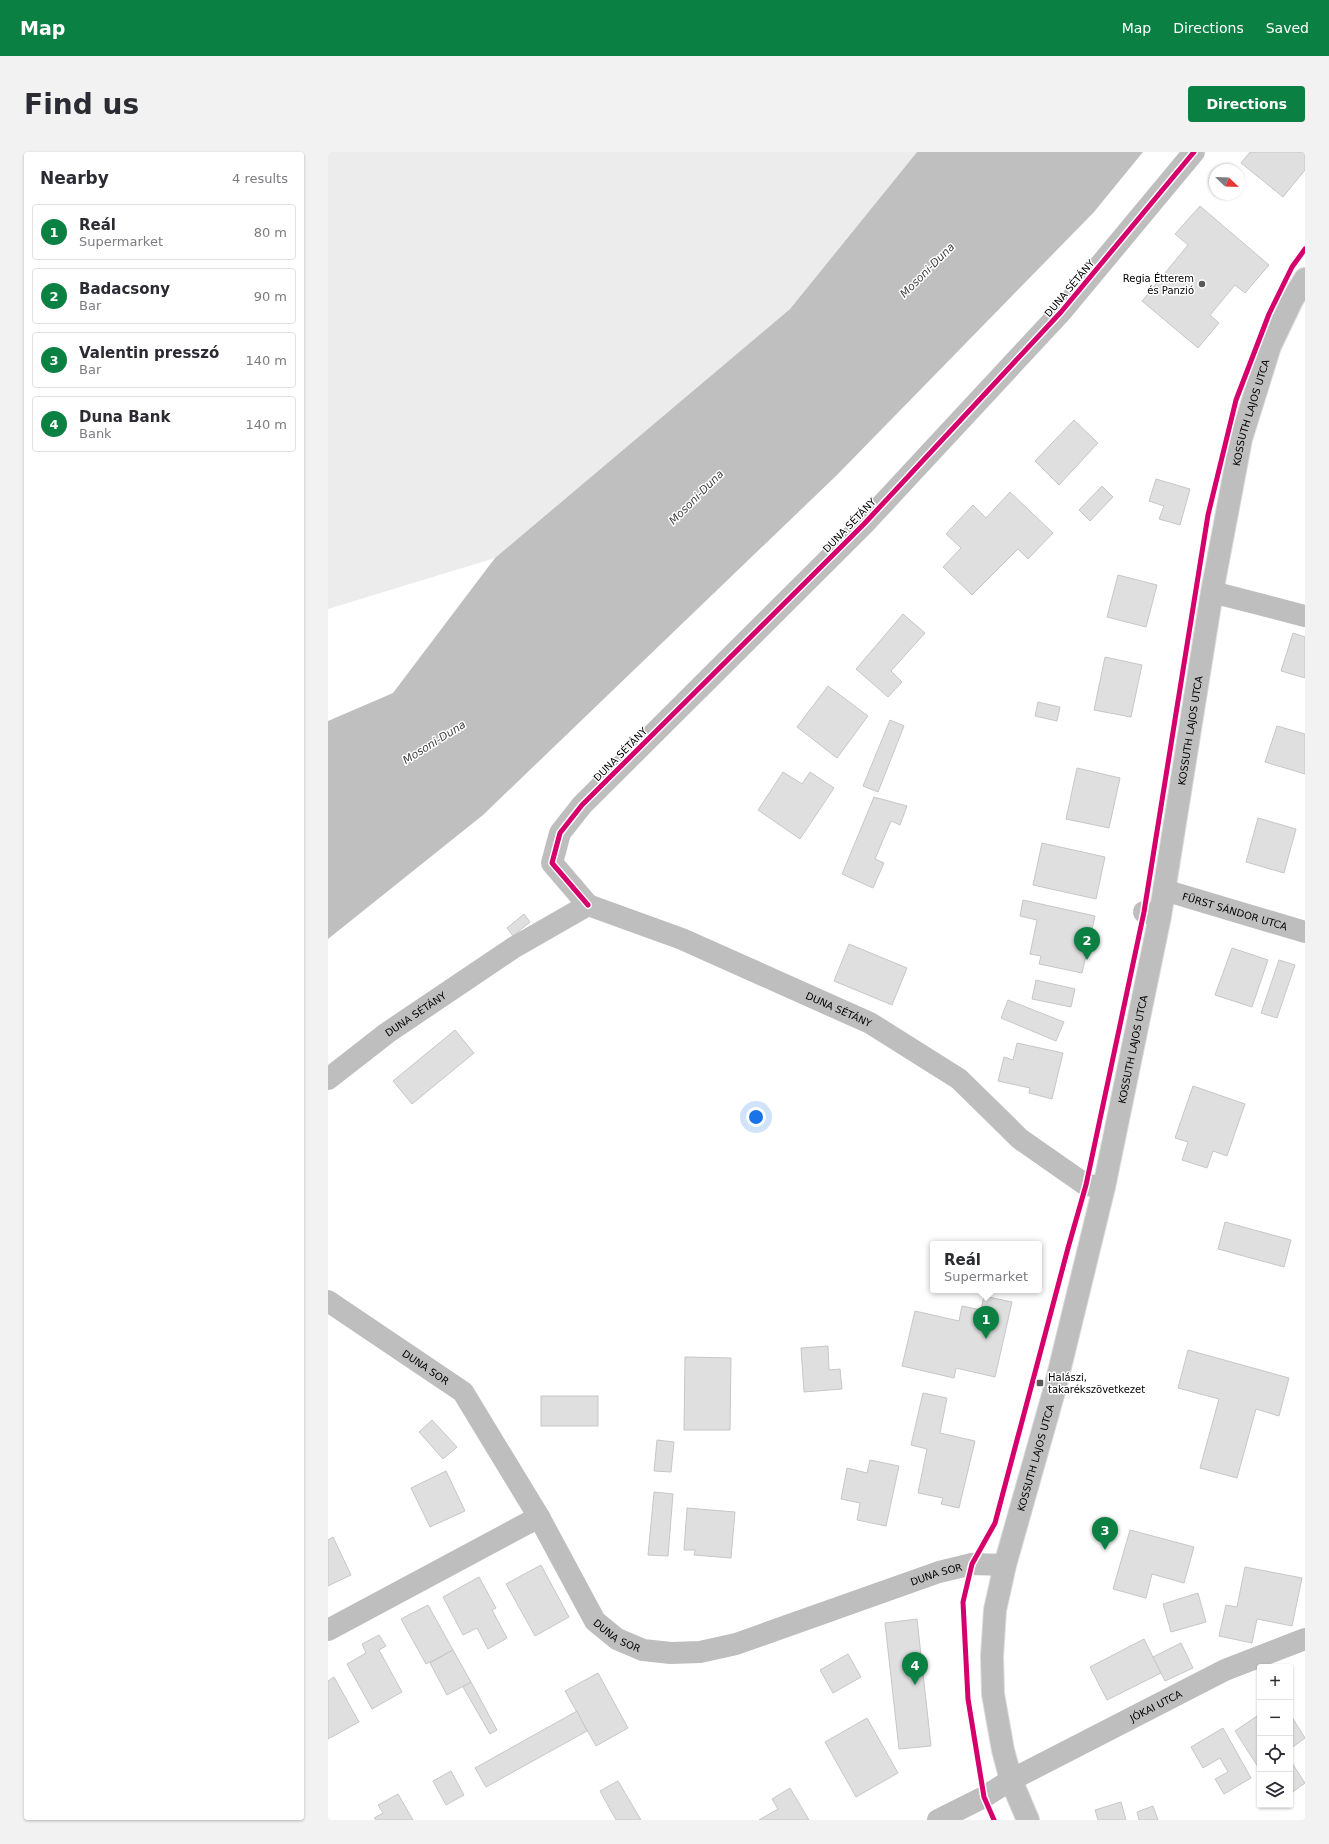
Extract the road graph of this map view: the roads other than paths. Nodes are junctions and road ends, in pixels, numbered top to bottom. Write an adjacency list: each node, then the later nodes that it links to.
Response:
1 (1194, 152): 7 (street, DUNA SÉTÁNY)
2 (1305, 279): 3 (street, KOSSUTH LAJOS UTCA)
3 (1299, 302): 4 (street, KOSSUTH LAJOS UTCA)
4 (1207, 585): 5 (street); 6 (street, KOSSUTH LAJOS UTCA)
5 (1305, 616)
6 (1164, 890): 8 (street, FÜRST SÁNDOR UTCA); 10 (street, KOSSUTH LAJOS UTCA)
7 (588, 905): 9 (street, DUNA SÉTÁNY); 10 (street, DUNA SÉTÁNY)
8 (1305, 932)
9 (328, 1079)
10 (1104, 1187): 13 (street, KOSSUTH LAJOS UTCA)
11 (328, 1301): 12 (street, DUNA SOR)
12 (539, 1517): 13 (street, DUNA SOR); 14 (street)
13 (1005, 1565): 16 (street, KOSSUTH LAJOS UTCA)
14 (328, 1630)
15 (1305, 1639): 16 (street, JÓKAI UTCA)
16 (1011, 1780): 17 (street, JÓKAI UTCA); 18 (street, KOSSUTH LAJOS UTCA)
17 (943, 1819)
18 (1028, 1820)

